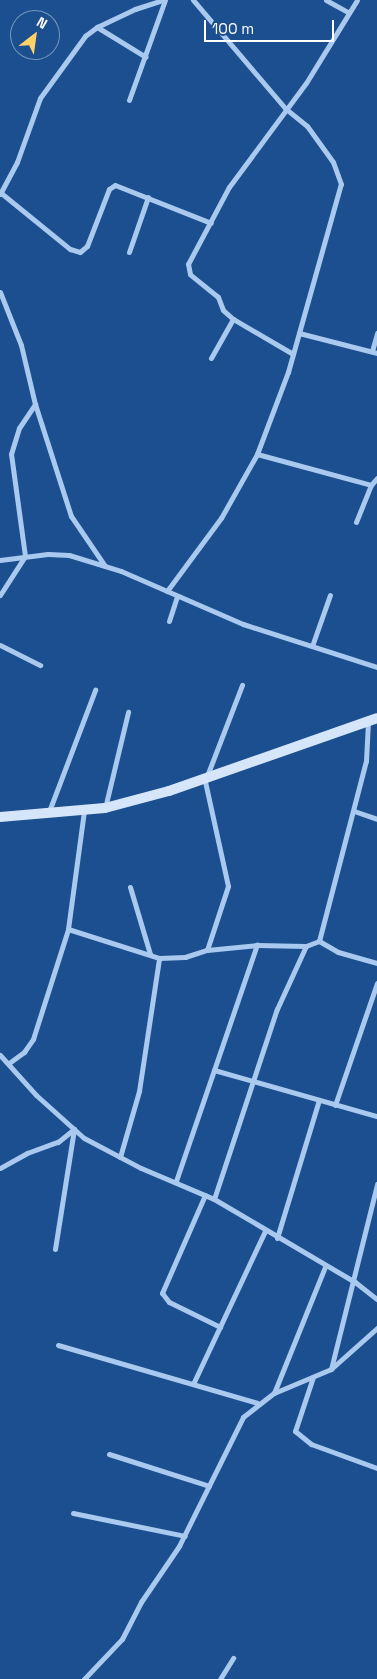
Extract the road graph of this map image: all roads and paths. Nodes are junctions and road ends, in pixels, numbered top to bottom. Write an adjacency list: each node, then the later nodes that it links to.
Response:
1 (163, 0): 6 (street); 7 (street)
2 (193, 0): 9 (street)
3 (326, 0): 5 (street)
4 (357, 0): 5 (street)
5 (348, 12): 9 (street)
6 (97, 27): 7 (street); 10 (street)
7 (146, 58): 8 (street)
8 (129, 100)
9 (285, 108): 12 (street); 17 (street)
10 (0, 193): 11 (street)
11 (148, 197): 12 (street); 13 (street)
12 (211, 222): 15 (street)
13 (129, 252)
14 (0, 292): 21 (street)
15 (233, 319): 19 (street); 20 (street)
16 (377, 333): 18 (street)
17 (299, 334): 18 (street); 19 (street)
18 (374, 352)
19 (293, 354): 22 (street)
20 (211, 358)
21 (35, 404): 26 (street); 28 (street)
22 (257, 454): 24 (street); 29 (street)
23 (377, 478): 24 (street)
24 (372, 485): 25 (street)
25 (356, 522)
26 (25, 556): 27 (street); 28 (street); 30 (street)
27 (0, 560)
28 (105, 566): 29 (street)
29 (167, 591): 32 (street)
30 (0, 595)
31 (330, 595): 35 (street)
32 (177, 596): 33 (street); 35 (street)
33 (169, 621)
34 (0, 644): 36 (street)
35 (312, 646): 37 (street)
36 (40, 665)
37 (377, 667)
38 (242, 685): 42 (street)
39 (94, 690): 46 (street)
40 (128, 712): 43 (street)
41 (372, 719): 42 (main road); 45 (street)
42 (204, 781): 43 (main road); 54 (street)
43 (105, 808): 44 (main road)
44 (84, 810): 46 (main road); 50 (street)
45 (354, 811): 48 (street); 51 (street)
46 (48, 814): 47 (main road)
47 (0, 817)
48 (377, 819)
49 (130, 887): 55 (street)
50 (68, 929): 55 (street); 60 (street)
51 (319, 941): 53 (street); 57 (street)
52 (258, 945): 53 (street); 54 (street); 61 (street)
53 (306, 946): 62 (street)
54 (208, 950): 56 (street)
55 (150, 954): 56 (street)
56 (159, 958): 67 (street)
57 (377, 963)
58 (377, 983): 64 (street)
59 (0, 1055): 60 (street)
60 (9, 1063): 66 (street)
61 (214, 1070): 62 (street); 69 (street)
62 (253, 1082): 63 (street); 72 (street)
63 (319, 1100): 64 (street); 74 (street)
64 (335, 1104): 65 (street)
65 (377, 1116)
66 (74, 1129): 67 (street); 68 (street); 75 (street)
67 (120, 1157): 69 (street)
68 (0, 1168)
69 (176, 1181): 71 (street)
70 (377, 1184): 77 (street)
71 (205, 1195): 72 (street); 79 (street)
72 (214, 1199): 73 (street)
73 (265, 1231): 74 (street); 79 (street)
74 (277, 1238): 76 (street)
75 (55, 1250)
76 (325, 1267): 77 (street); 85 (street)
77 (355, 1282): 78 (street); 82 (street)
78 (377, 1299)
79 (220, 1327): 84 (street)
80 (377, 1328): 82 (street)
81 (58, 1345): 84 (street)
82 (331, 1369): 83 (street)
83 (313, 1377): 85 (street); 88 (street)
84 (193, 1384): 86 (street)
85 (274, 1392): 86 (street)
86 (257, 1403): 89 (street)
87 (108, 1454): 89 (street)
88 (377, 1468)
89 (209, 1486): 91 (street)
90 (73, 1513): 91 (street)
91 (185, 1536): 93 (street)
92 (233, 1658): 94 (street)
93 (84, 1679)
94 (220, 1679)

